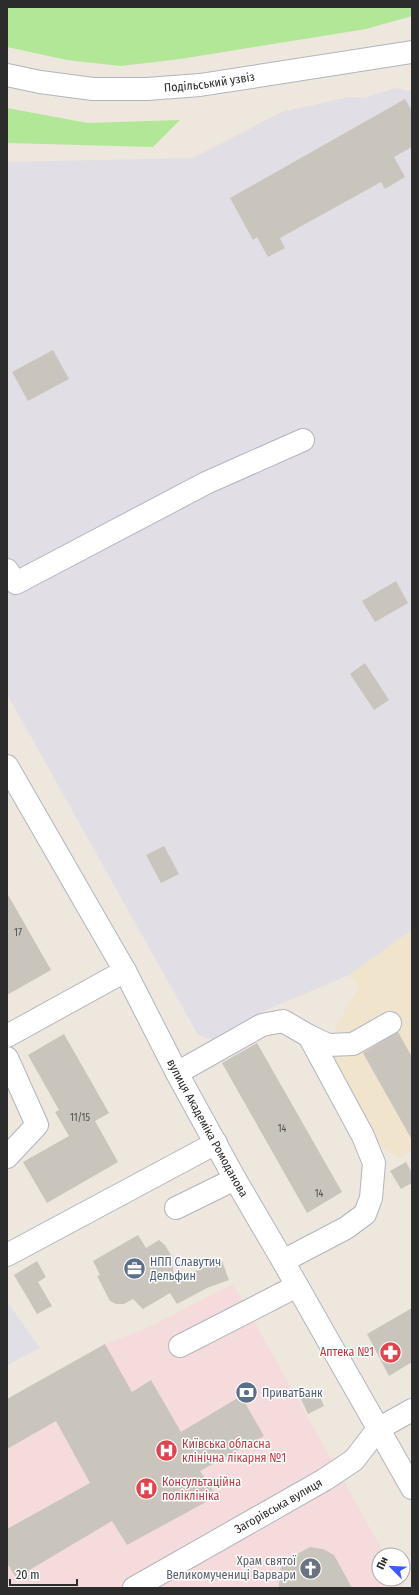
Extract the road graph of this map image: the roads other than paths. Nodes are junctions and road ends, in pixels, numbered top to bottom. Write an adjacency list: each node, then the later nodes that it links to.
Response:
1 (412, 52): 2 (street, Подільський узвіз)
2 (7, 75)
3 (302, 440): 4 (street)
4 (7, 570)
5 (7, 766): 6 (street, вулиця Академіка Ромоданова)
6 (126, 971): 8 (street); 11 (street, вулиця Академіка Ромоданова)
7 (390, 1023): 9 (street)
8 (7, 1036)
9 (309, 1036): 11 (street); 17 (street)
10 (7, 1058): 13 (street)
11 (177, 1073): 12 (street, вулиця Академіка Ромоданова)
12 (216, 1143): 14 (street, вулиця Академіка Ромоданова); 16 (street)
13 (7, 1157)
14 (235, 1179): 15 (street); 17 (street, вулиця Академіка Ромоданова)
15 (176, 1208)
16 (7, 1255)
17 (283, 1261): 18 (street, вулиця Академіка Ромоданова)
18 (297, 1286): 19 (street); 21 (street, вулиця Академіка Ромоданова)
19 (180, 1346)
20 (412, 1410): 21 (street, Загорівська вулиця)
21 (378, 1429): 22 (street, вулиця Академіка Ромоданова); 23 (street, Загорівська вулиця)
22 (412, 1488)
23 (134, 1588)

